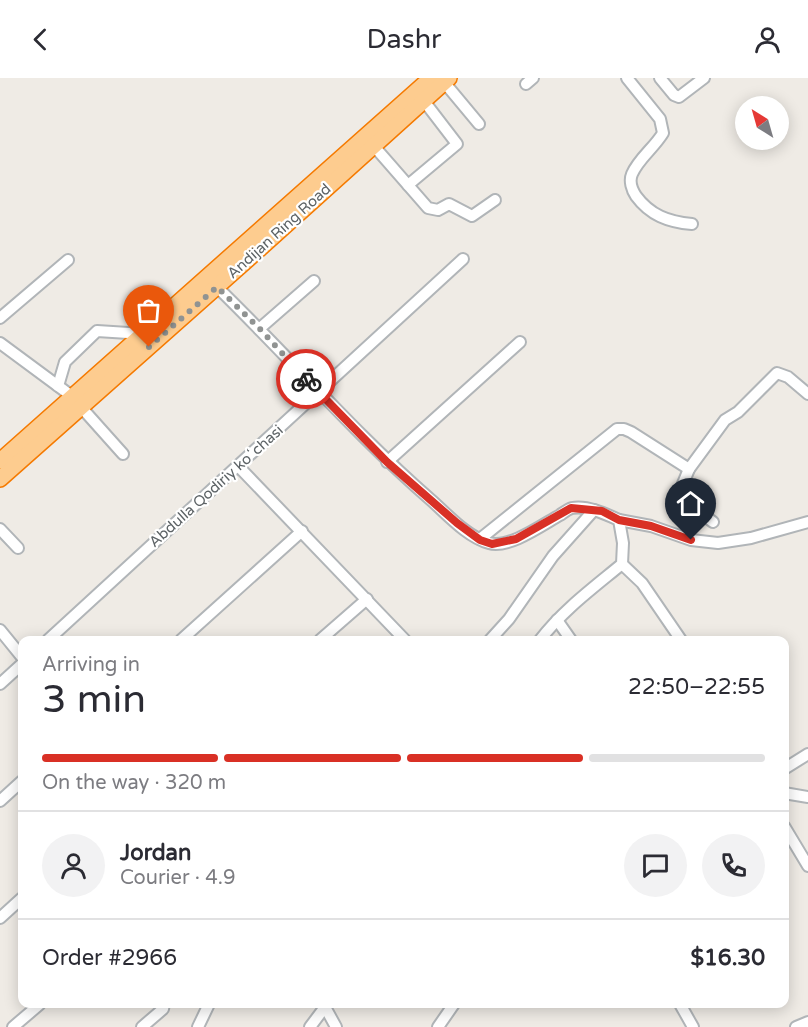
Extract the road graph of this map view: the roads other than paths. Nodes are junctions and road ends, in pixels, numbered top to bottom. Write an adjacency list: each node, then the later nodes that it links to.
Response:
1 (627, 78): 10 (street)
2 (660, 78): 3 (street)
3 (704, 78)
4 (441, 79): 5 (highway, Andijan Ring Road); 6 (street); 17 (highway, Andijan Ring Road)
5 (424, 100): 7 (highway, Andijan Ring Road); 8 (street)
6 (478, 124)
7 (373, 145): 8 (street); 14 (highway, Andijan Ring Road)
8 (408, 185): 9 (street)
9 (495, 200)
10 (692, 224)
11 (463, 259): 21 (street, Abdulla Qodiriy koʻchasi)
12 (68, 260): 15 (street)
13 (314, 280): 16 (street)
14 (217, 287): 16 (street); 23 (highway, Andijan Ring Road)
15 (0, 318)
16 (259, 328): 21 (street)
17 (144, 334): 20 (street); 23 (highway, Andijan Ring Road)
18 (520, 342): 26 (street)
19 (0, 343): 20 (street)
20 (58, 386): 23 (street)
21 (318, 392): 26 (street); 27 (street, Abdulla Qodiriy koʻchasi)
22 (808, 394): 28 (street)
23 (77, 402): 24 (street); 25 (highway, Andijan Ring Road); 29 (highway, Andijan Ring Road)
24 (123, 454)
25 (0, 461)
26 (387, 462): 36 (street)
27 (239, 467): 35 (street); 42 (street, Abdulla Qodiriy koʻchasi)
28 (689, 469): 32 (street); 36 (street)
29 (0, 479)
30 (594, 510): 31 (street); 36 (street); 46 (street)
31 (619, 520): 33 (street); 38 (street)
32 (712, 522)
33 (808, 522)
34 (0, 528): 37 (street)
35 (302, 531): 39 (street); 43 (street)
36 (480, 540)
37 (18, 548)
38 (622, 564): 40 (street); 49 (street)
39 (368, 599): 44 (street); 45 (street)
40 (556, 620): 47 (street); 48 (street)
41 (0, 630): 50 (street)
42 (52, 636)
43 (185, 636)
44 (325, 636)
45 (401, 636)
46 (494, 636)
47 (543, 636)
48 (569, 636)
49 (678, 636)
50 (18, 652)
51 (18, 668): 52 (street)
52 (0, 684)
53 (808, 754): 54 (street)
54 (789, 766)
55 (18, 785): 58 (street)
56 (789, 794): 57 (street)
57 (808, 797)
58 (0, 801)
59 (789, 834): 60 (street)
60 (808, 866)
61 (18, 902): 62 (street)
62 (0, 918)
63 (35, 1008): 71 (street)
64 (163, 1008): 72 (street)
65 (207, 1008): 73 (street)
66 (323, 1008): 74 (street)
67 (326, 1008): 75 (street)
68 (451, 1008): 76 (street)
69 (682, 1008): 77 (street)
70 (808, 1022): 78 (street)
71 (13, 1027)
72 (142, 1027)
73 (198, 1027)
74 (310, 1027)
75 (336, 1027)
76 (438, 1027)
77 (693, 1027)
78 (796, 1027)

